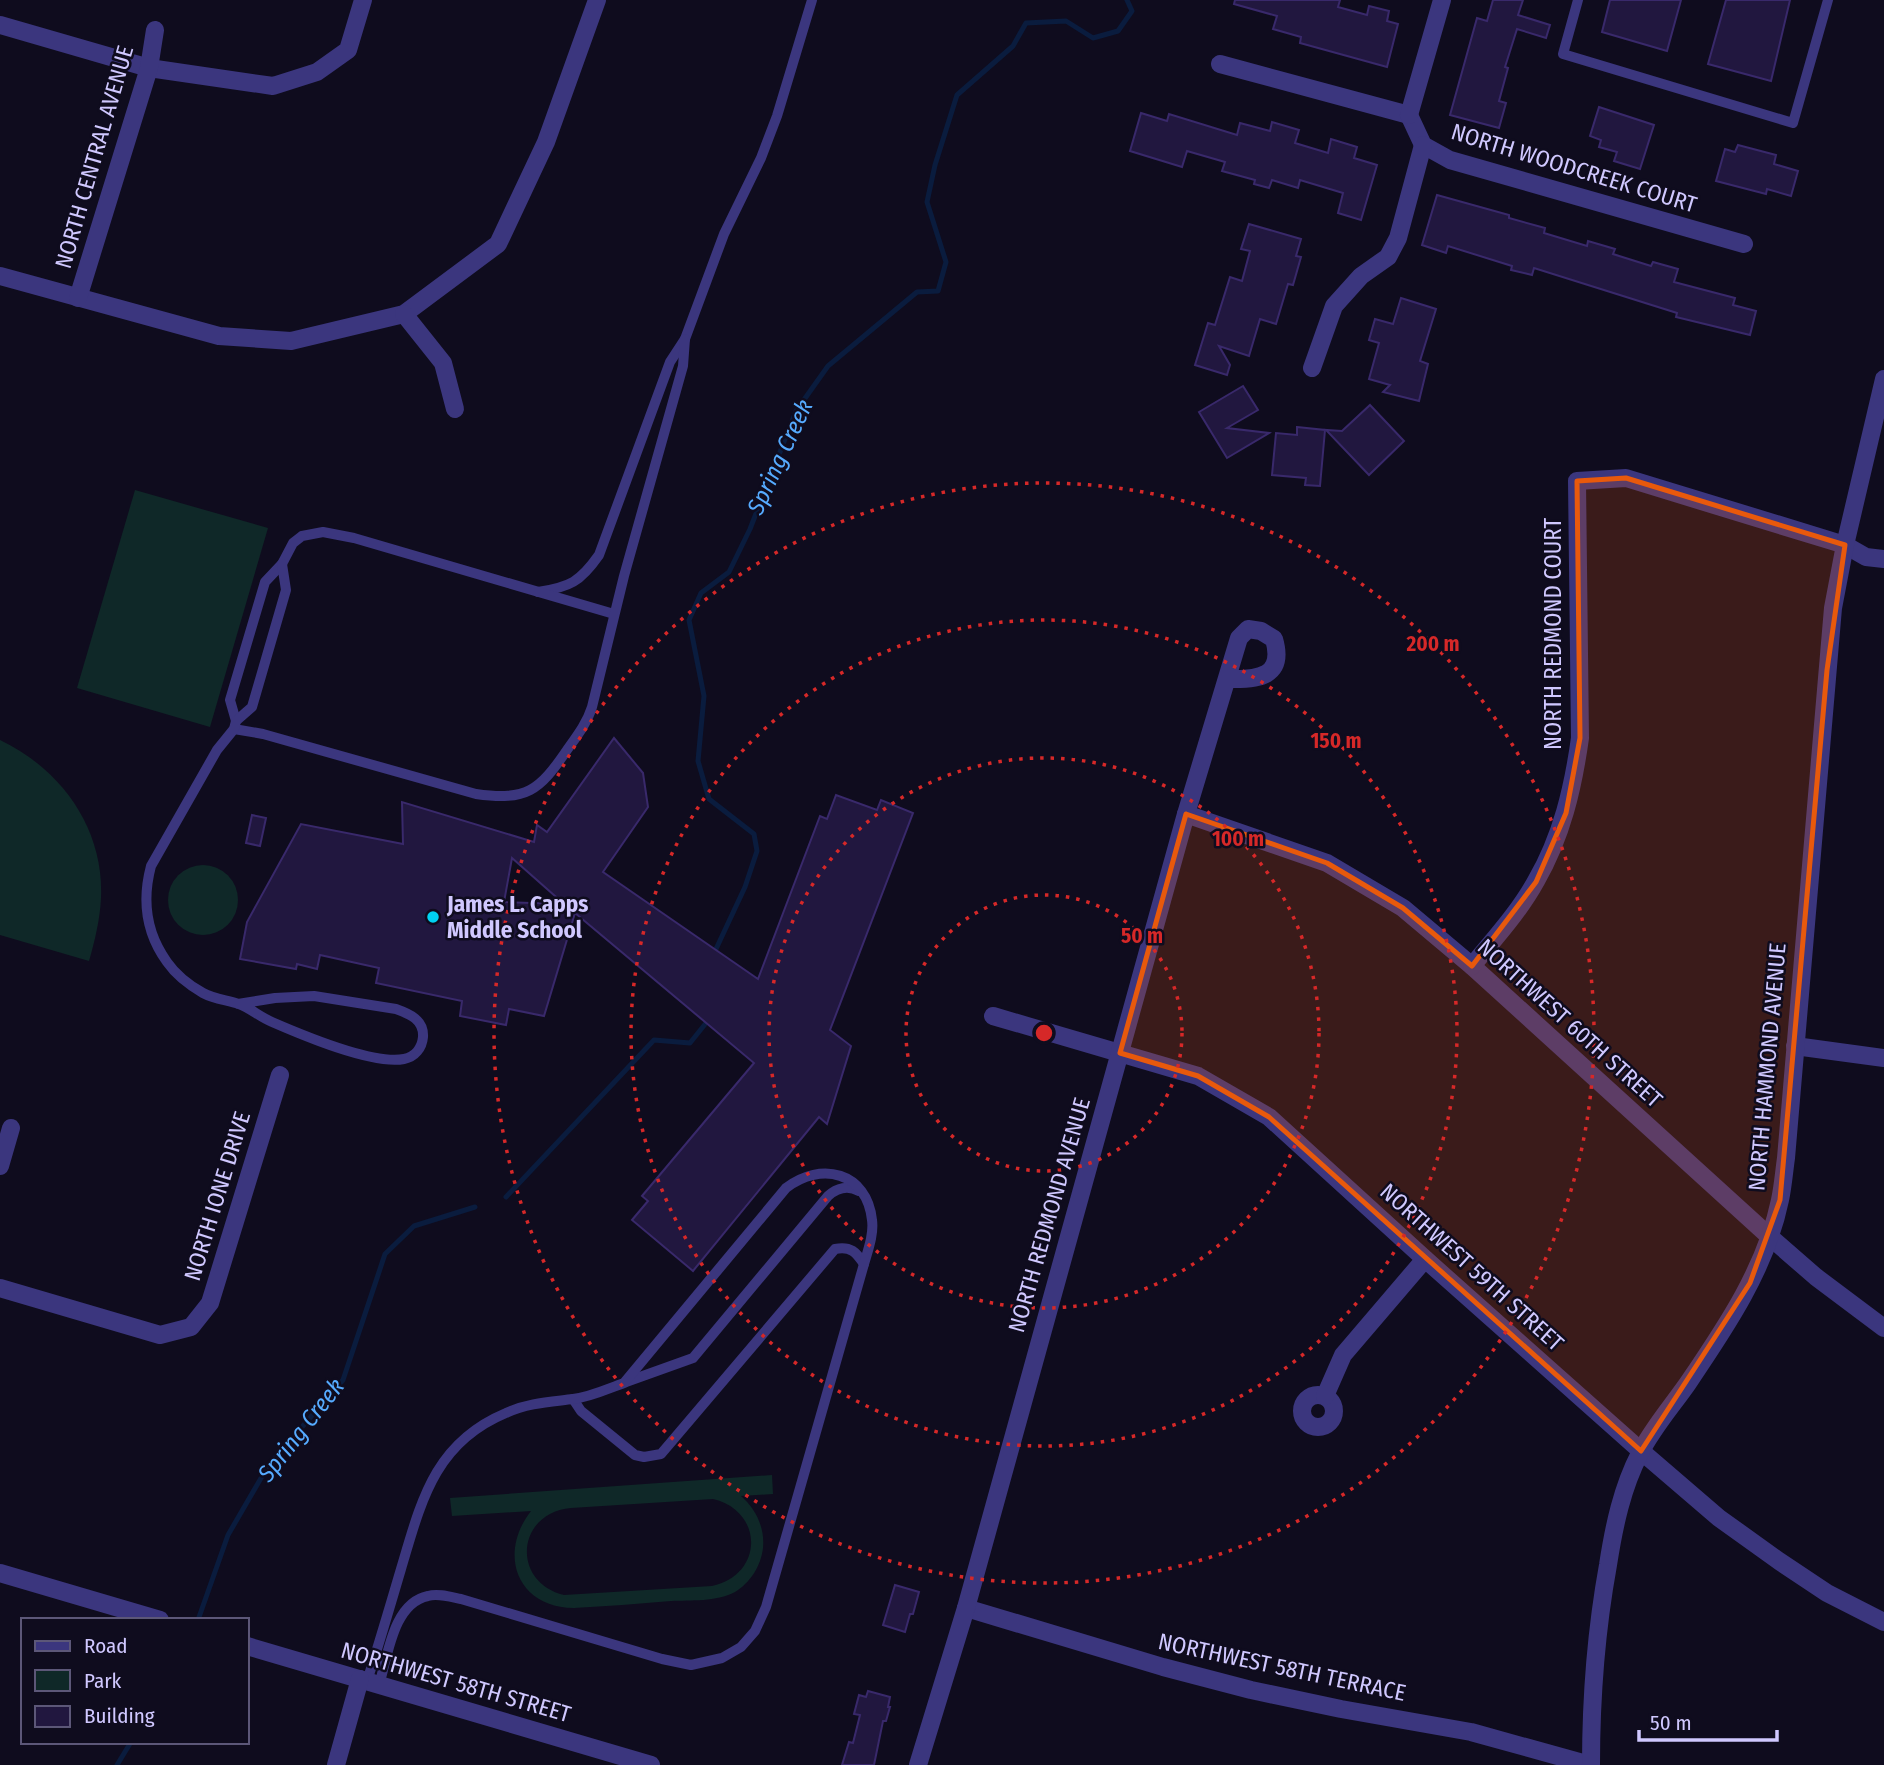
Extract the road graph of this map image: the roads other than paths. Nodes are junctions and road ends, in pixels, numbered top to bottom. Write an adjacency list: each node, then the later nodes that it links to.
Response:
1 (363, 0): 10 (street)
2 (597, 0): 16 (street)
3 (812, 0): 17 (lane)
4 (1442, 0): 11 (street)
5 (1578, 0): 6 (lane)
6 (1828, 0)
7 (0, 25): 10 (street)
8 (155, 30): 10 (street, NORTH CENTRAL AVENUE)
9 (1220, 64): 11 (street)
10 (149, 68): 15 (street, NORTH CENTRAL AVENUE)
11 (1409, 115): 12 (street, NORTH WOODCREEK COURT)
12 (1423, 145): 13 (street, NORTH WOODCREEK COURT); 18 (street)
13 (1744, 244)
14 (0, 276): 15 (street)
15 (78, 298): 16 (street)
16 (404, 314): 20 (street)
17 (685, 339): 24 (lane); 25 (lane)
18 (1312, 368)
19 (1884, 379): 21 (street, NORTH HAMMOND AVENUE)
20 (455, 409)
21 (1845, 545): 22 (street); 29 (street, NORTH REDMOND COURT); 32 (street, NORTH HAMMOND AVENUE)
22 (1884, 559)
23 (282, 564): 24 (lane); 27 (lane); 27 (lane)
24 (538, 592): 25 (lane)
25 (614, 614): 27 (lane)
26 (1228, 679): 28 (street, NORTH REDMOND AVENUE)
27 (235, 725): 30 (lane)
28 (1186, 814): 29 (street, NORTHWEST 60TH STREET); 33 (street, NORTH REDMOND AVENUE)
29 (1472, 966): 39 (street, NORTHWEST 60TH STREET)
30 (238, 1004): 30 (lane)
31 (993, 1016): 33 (street, NORTHWEST 59TH STREET)
32 (1795, 1046): 34 (street); 39 (street, NORTH HAMMOND AVENUE)
33 (1120, 1053): 40 (street, NORTHWEST 59TH STREET); 49 (street, NORTH REDMOND AVENUE)
34 (1884, 1058)
35 (280, 1075): 42 (street, NORTH IONE DRIVE)
36 (11, 1128): 37 (street)
37 (0, 1166)
38 (864, 1195): 41 (lane); 44 (lane); 44 (lane)
39 (1770, 1237): 43 (street, NORTHWEST 60TH STREET); 47 (street, NORTH HAMMOND AVENUE)
40 (1425, 1259): 45 (street); 47 (street, NORTHWEST 59TH STREET)
41 (864, 1264): 46 (lane); 53 (lane)
42 (0, 1288)
43 (1884, 1328)
44 (624, 1383): 46 (lane)
45 (1325, 1396)
46 (573, 1399): 53 (lane)
47 (1641, 1451): 51 (street, NORTHWEST 59TH STREET); 57 (street, NORTH HAMMOND AVENUE)
48 (0, 1573): 50 (street)
49 (965, 1608): 56 (street, NORTH REDMOND AVENUE); 57 (street, NORTHWEST 58TH TERRACE)
50 (153, 1618)
51 (1884, 1622)
52 (248, 1646): 53 (street, NORTHWEST 58TH STREET)
53 (369, 1682): 54 (street); 55 (street, NORTHWEST 58TH STREET)
54 (335, 1765)
55 (651, 1765)
56 (918, 1765)
57 (1591, 1765)

